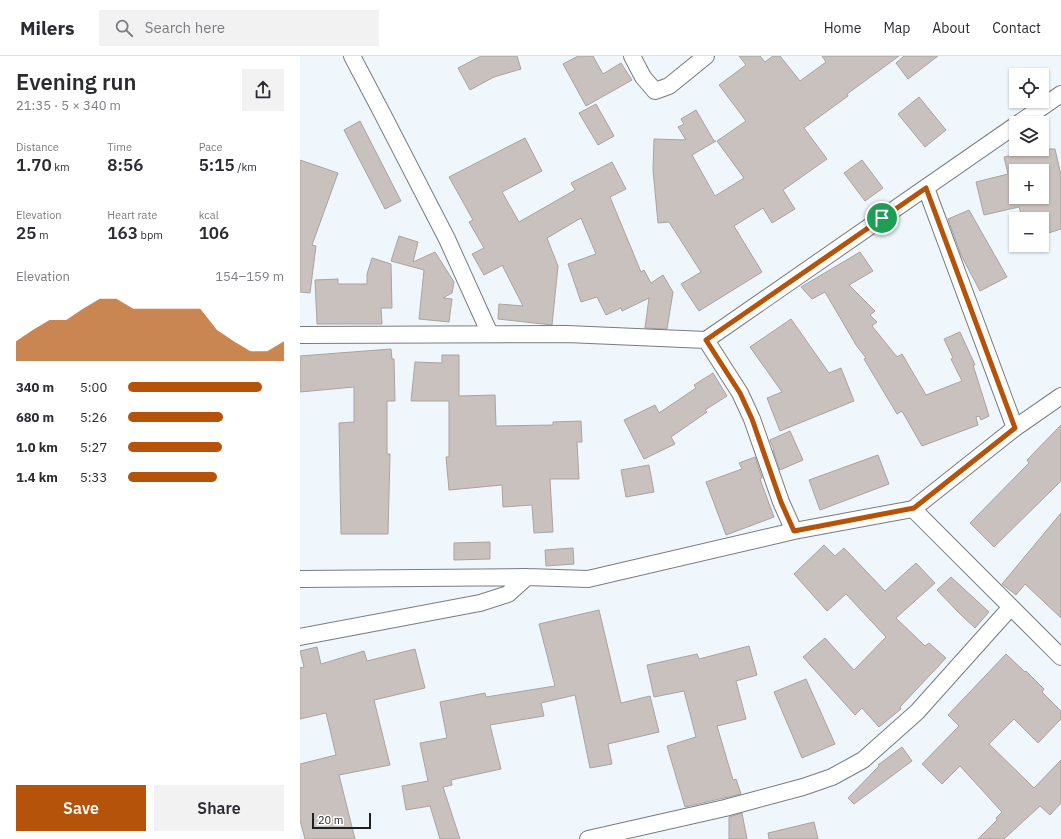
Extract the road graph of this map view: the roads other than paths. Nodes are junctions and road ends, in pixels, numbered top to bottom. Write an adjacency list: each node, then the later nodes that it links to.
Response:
1 (352, 56): 8 (street)
2 (632, 56): 3 (street)
3 (706, 56)
4 (1061, 94): 5 (street)
5 (1029, 116)
6 (1009, 130): 7 (street)
7 (926, 188): 10 (street); 12 (street)
8 (490, 334): 9 (street); 10 (street)
9 (300, 335)
10 (706, 340): 14 (street)
11 (1061, 396): 12 (street)
12 (1015, 428): 13 (street)
13 (914, 508): 14 (street); 17 (street)
14 (794, 531): 15 (street)
15 (527, 577): 16 (street); 18 (street)
16 (300, 579)
17 (1011, 608): 19 (street); 20 (street)
18 (300, 637)
19 (1061, 657)
20 (634, 834): 21 (street)
21 (588, 839)

